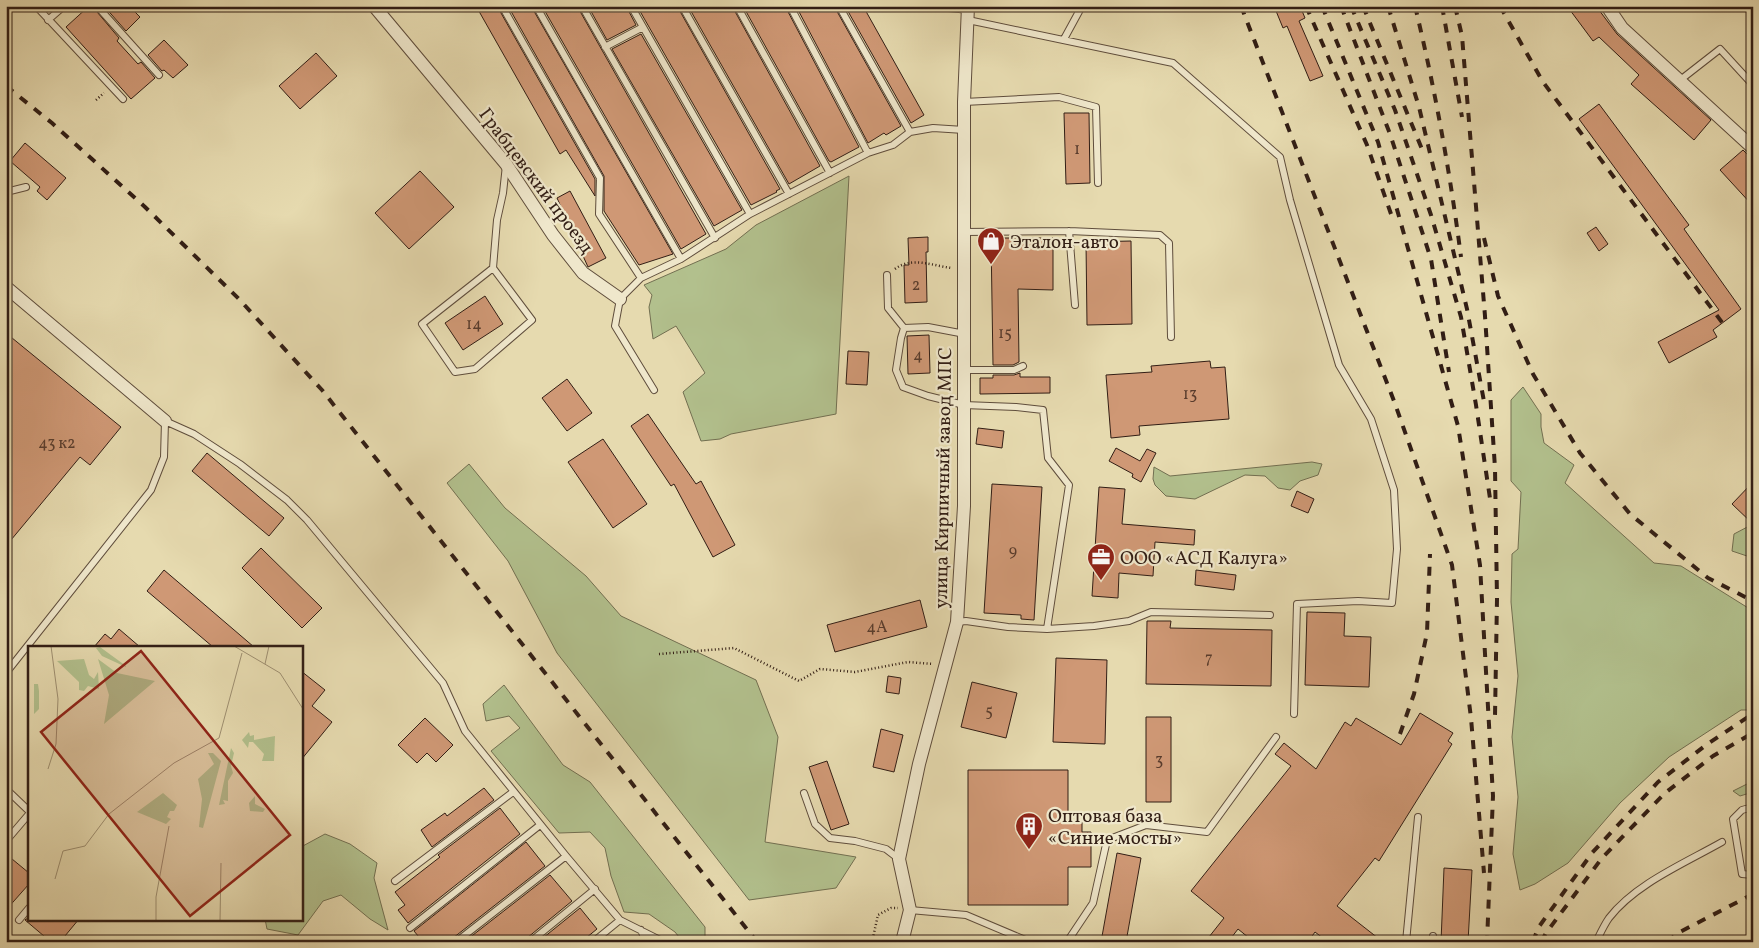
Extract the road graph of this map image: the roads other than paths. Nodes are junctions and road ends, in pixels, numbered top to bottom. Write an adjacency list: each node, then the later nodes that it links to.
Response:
1 (36, 6): 17 (lane)
2 (64, 6): 17 (lane)
3 (97, 6): 21 (lane)
4 (374, 6): 30 (street, Грабцевский проезд)
5 (502, 6): 43 (lane)
6 (536, 6): 40 (lane)
7 (582, 6): 20 (lane)
8 (631, 6): 18 (lane)
9 (682, 6): 35 (lane)
10 (737, 6): 31 (lane)
11 (790, 6): 29 (lane)
12 (839, 6): 27 (lane)
13 (928, 6): 16 (lane)
14 (1082, 6): 19 (lane)
15 (1607, 6): 22 (street)
16 (968, 12): 19 (lane); 25 (street, улица Кирпичный завод МПС)
17 (48, 20): 24 (lane)
18 (643, 27): 20 (lane); 36 (lane)
19 (1064, 40): 59 (lane)
20 (605, 47): 39 (lane)
21 (159, 74)
22 (1679, 80): 23 (lane); 28 (street)
23 (1753, 85)
24 (123, 99)
25 (964, 102): 26 (street, улица Кирпичный завод МПС); 32 (lane)
26 (964, 130): 27 (lane); 38 (street, улица Кирпичный завод МПС)
27 (910, 132): 29 (lane)
28 (1753, 148)
29 (868, 153): 31 (lane)
30 (506, 164): 41 (lane); 45 (street, Грабцевский проезд)
31 (830, 173): 35 (lane)
32 (1098, 182)
33 (26, 187): 34 (lane)
34 (6, 192)
35 (789, 194): 36 (lane)
36 (750, 214): 39 (lane)
37 (1069, 231): 38 (lane); 46 (lane); 49 (lane)
38 (964, 232): 48 (street, улица Кирпичный завод МПС)
39 (715, 238): 40 (lane)
40 (680, 259): 43 (lane)
41 (492, 268): 41 (lane)
42 (887, 275): 47 (lane)
43 (641, 278): 45 (lane)
44 (6, 287): 54 (street)
45 (620, 299): 52 (lane)
46 (1075, 306)
47 (904, 328): 48 (lane); 53 (lane)
48 (965, 334): 51 (street, улица Кирпичный завод МПС)
49 (1171, 337)
50 (1023, 366): 51 (lane)
51 (964, 370): 53 (street, улица Кирпичный завод МПС)
52 (654, 390)
53 (964, 405): 56 (street, улица Кирпичный завод МПС); 57 (lane)
54 (165, 421): 58 (lane); 62 (lane)
55 (1270, 615): 57 (lane)
56 (957, 622): 57 (lane); 72 (street, улица Кирпичный завод МПС)
57 (1047, 629)
58 (6, 673)
59 (1294, 714)
60 (1276, 736): 89 (lane)
61 (6, 789): 65 (lane)
62 (513, 792): 68 (lane); 74 (lane)
63 (804, 793): 72 (lane)
64 (1753, 807): 73 (lane)
65 (28, 811)
66 (28, 813): 69 (lane)
67 (1418, 817): 90 (lane)
68 (540, 825): 71 (lane); 80 (lane)
69 (6, 840)
70 (1722, 842): 91 (lane)
71 (566, 856): 75 (lane); 82 (lane)
72 (899, 859): 77 (street, улица Кирпичный завод МПС)
73 (1753, 874)
74 (395, 881)
75 (595, 889): 79 (lane); 83 (lane)
76 (28, 909): 78 (lane)
77 (910, 910): 87 (street, улица Кирпичный завод МПС); 88 (lane)
78 (18, 920)
79 (620, 920): 81 (lane); 84 (lane)
80 (410, 928)
81 (641, 930): 85 (lane); 86 (lane)
82 (456, 942)
83 (530, 942)
84 (593, 942)
85 (646, 942)
86 (664, 942)
87 (902, 942)
88 (1030, 942)
89 (1066, 942)
90 (1406, 942)
91 (1596, 942)

